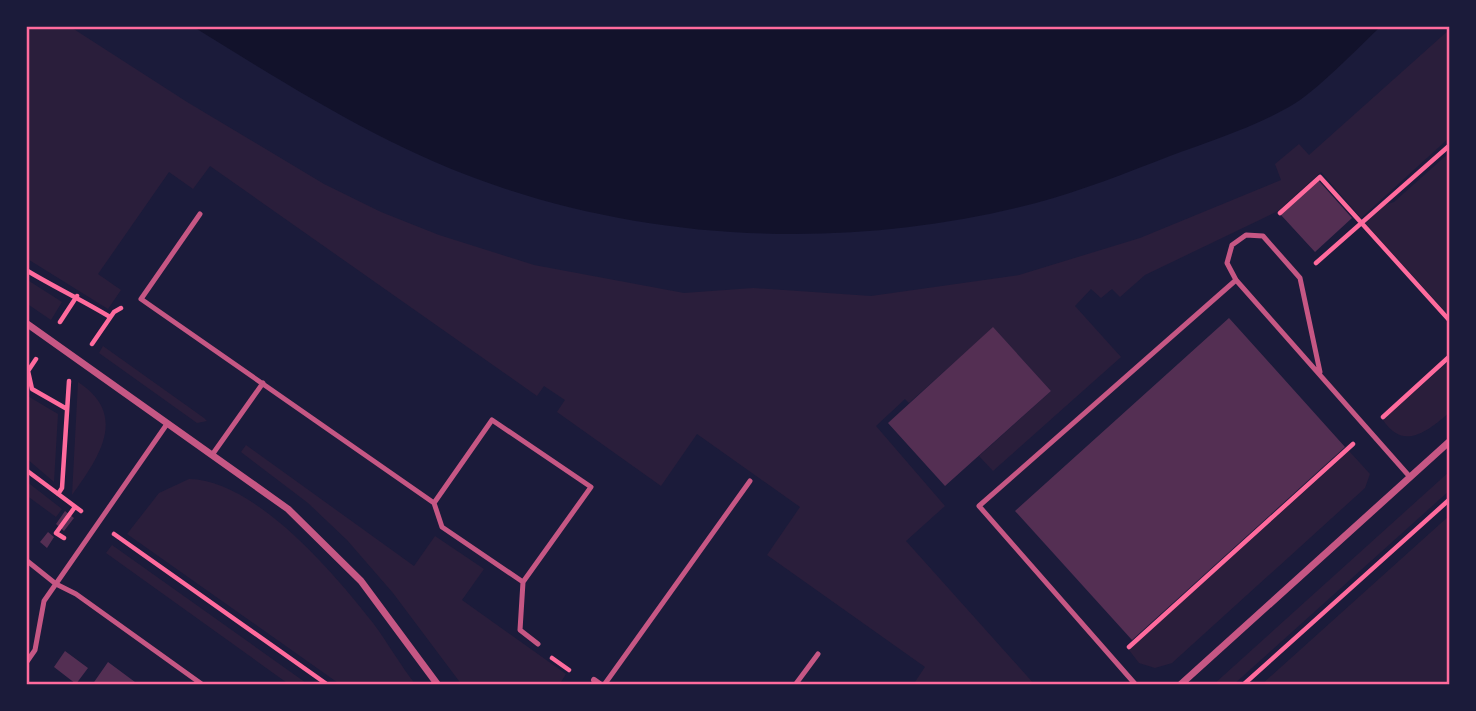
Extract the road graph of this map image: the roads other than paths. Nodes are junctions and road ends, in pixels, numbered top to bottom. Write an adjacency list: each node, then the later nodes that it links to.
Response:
1 (200, 214): 5 (lane)
2 (1236, 280): 4 (lane); 4 (lane); 23 (lane)
3 (26, 323): 6 (street)
4 (1321, 376): 9 (lane)
5 (263, 383): 8 (lane); 11 (lane)
6 (167, 424): 8 (street); 14 (lane)
7 (1450, 442): 9 (street)
8 (212, 455): 20 (street)
9 (1410, 477): 24 (street)
10 (750, 481): 21 (lane)
11 (435, 503): 13 (lane); 13 (lane)
12 (26, 560): 14 (lane)
13 (523, 582): 15 (lane)
14 (56, 584): 17 (lane); 19 (lane)
15 (538, 644)
16 (818, 654): 22 (lane)
17 (26, 663)
18 (594, 680): 21 (street)
19 (203, 685)
20 (438, 685)
21 (602, 685)
22 (795, 685)
23 (1136, 685)
24 (1180, 685)

